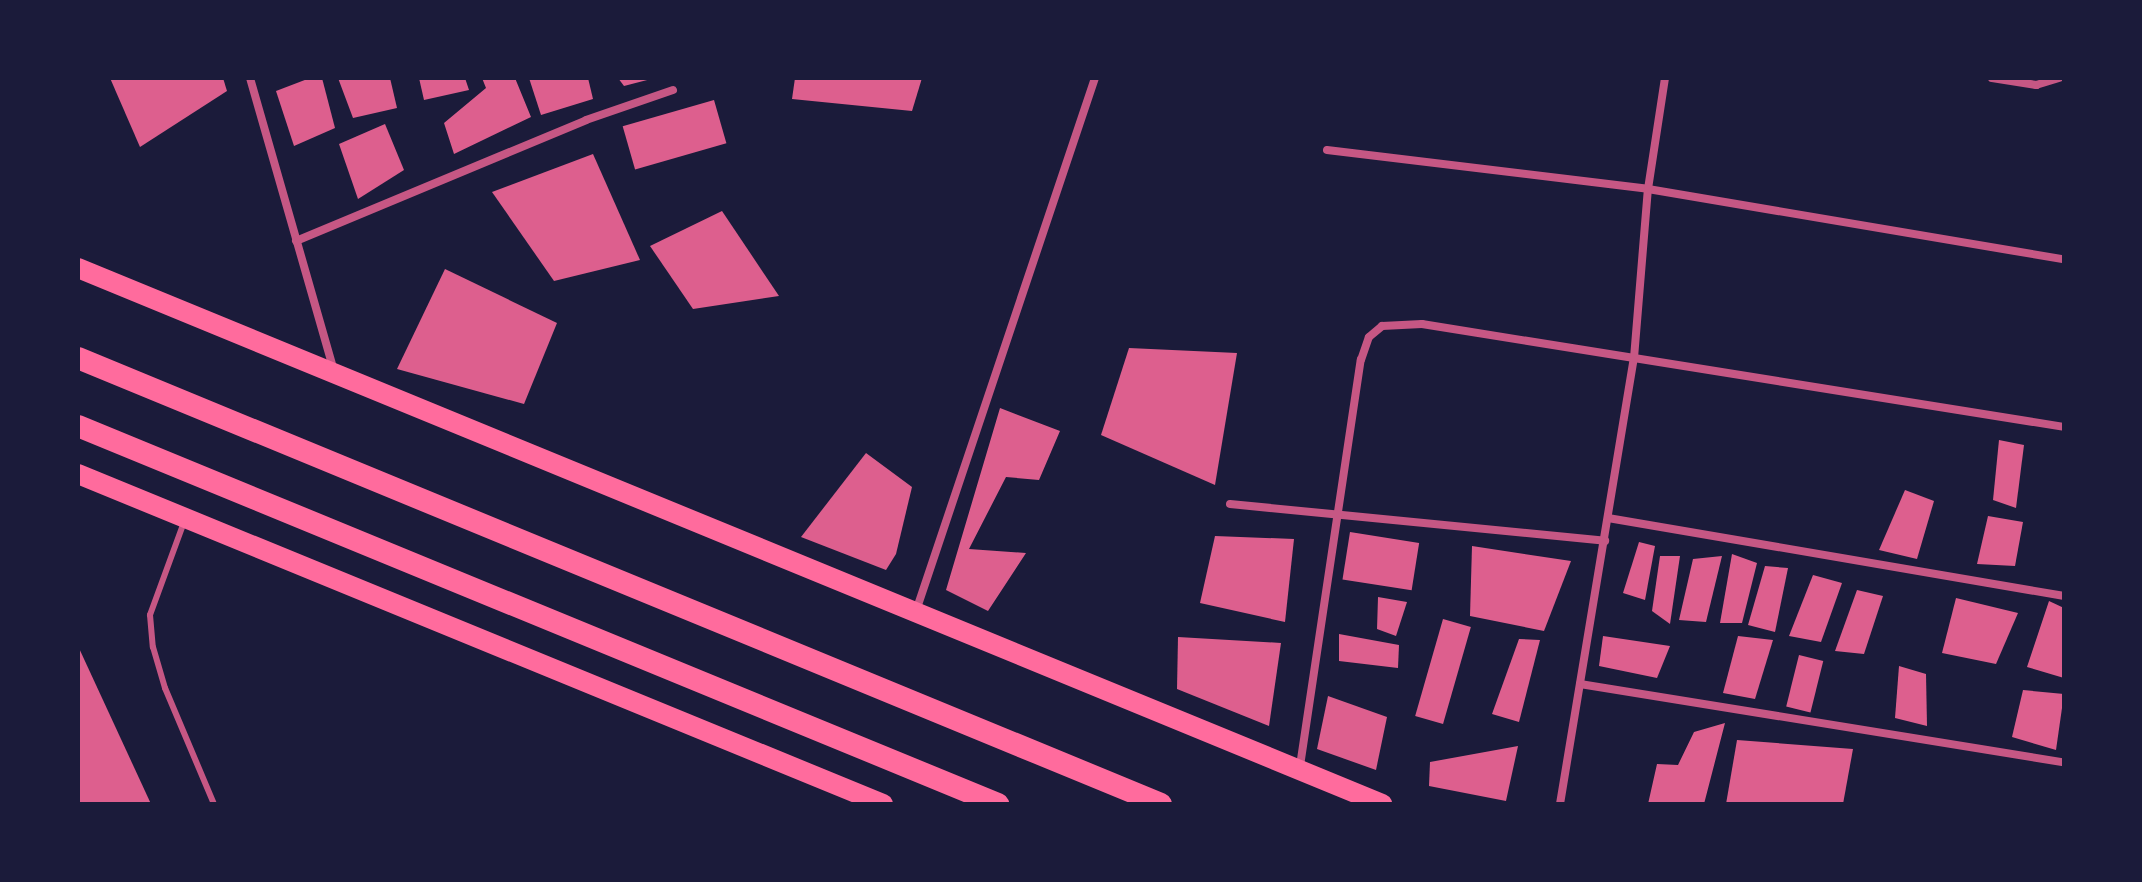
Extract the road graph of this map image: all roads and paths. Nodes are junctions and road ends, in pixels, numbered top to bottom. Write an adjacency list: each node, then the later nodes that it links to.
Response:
1 (250, 78): 9 (street)
2 (1095, 78): 24 (street)
3 (1665, 78): 8 (street)
4 (1992, 78): 5 (street)
5 (2059, 78)
6 (673, 90): 9 (street)
7 (1327, 150): 8 (street)
8 (1648, 189): 10 (street); 13 (street)
9 (296, 241): 14 (street)
10 (2064, 259)
11 (78, 268): 14 (main road)
12 (78, 358): 31 (highway)
13 (1634, 358): 16 (street); 19 (street); 21 (street)
14 (333, 369): 24 (main road)
15 (78, 426): 30 (highway)
16 (2064, 427)
17 (78, 474): 20 (main road)
18 (1230, 504): 19 (street)
19 (1335, 513): 22 (street); 27 (street)
20 (186, 518): 28 (lane); 29 (main road)
21 (1608, 518): 22 (street); 23 (street)
22 (1605, 541): 25 (street)
23 (2064, 596)
24 (916, 612): 27 (main road)
25 (1580, 684): 26 (street); 33 (street)
26 (2064, 762)
27 (1300, 766): 32 (main road)
28 (214, 804)
29 (883, 804)
30 (998, 804)
31 (1161, 804)
32 (1382, 804)
33 (1560, 804)

